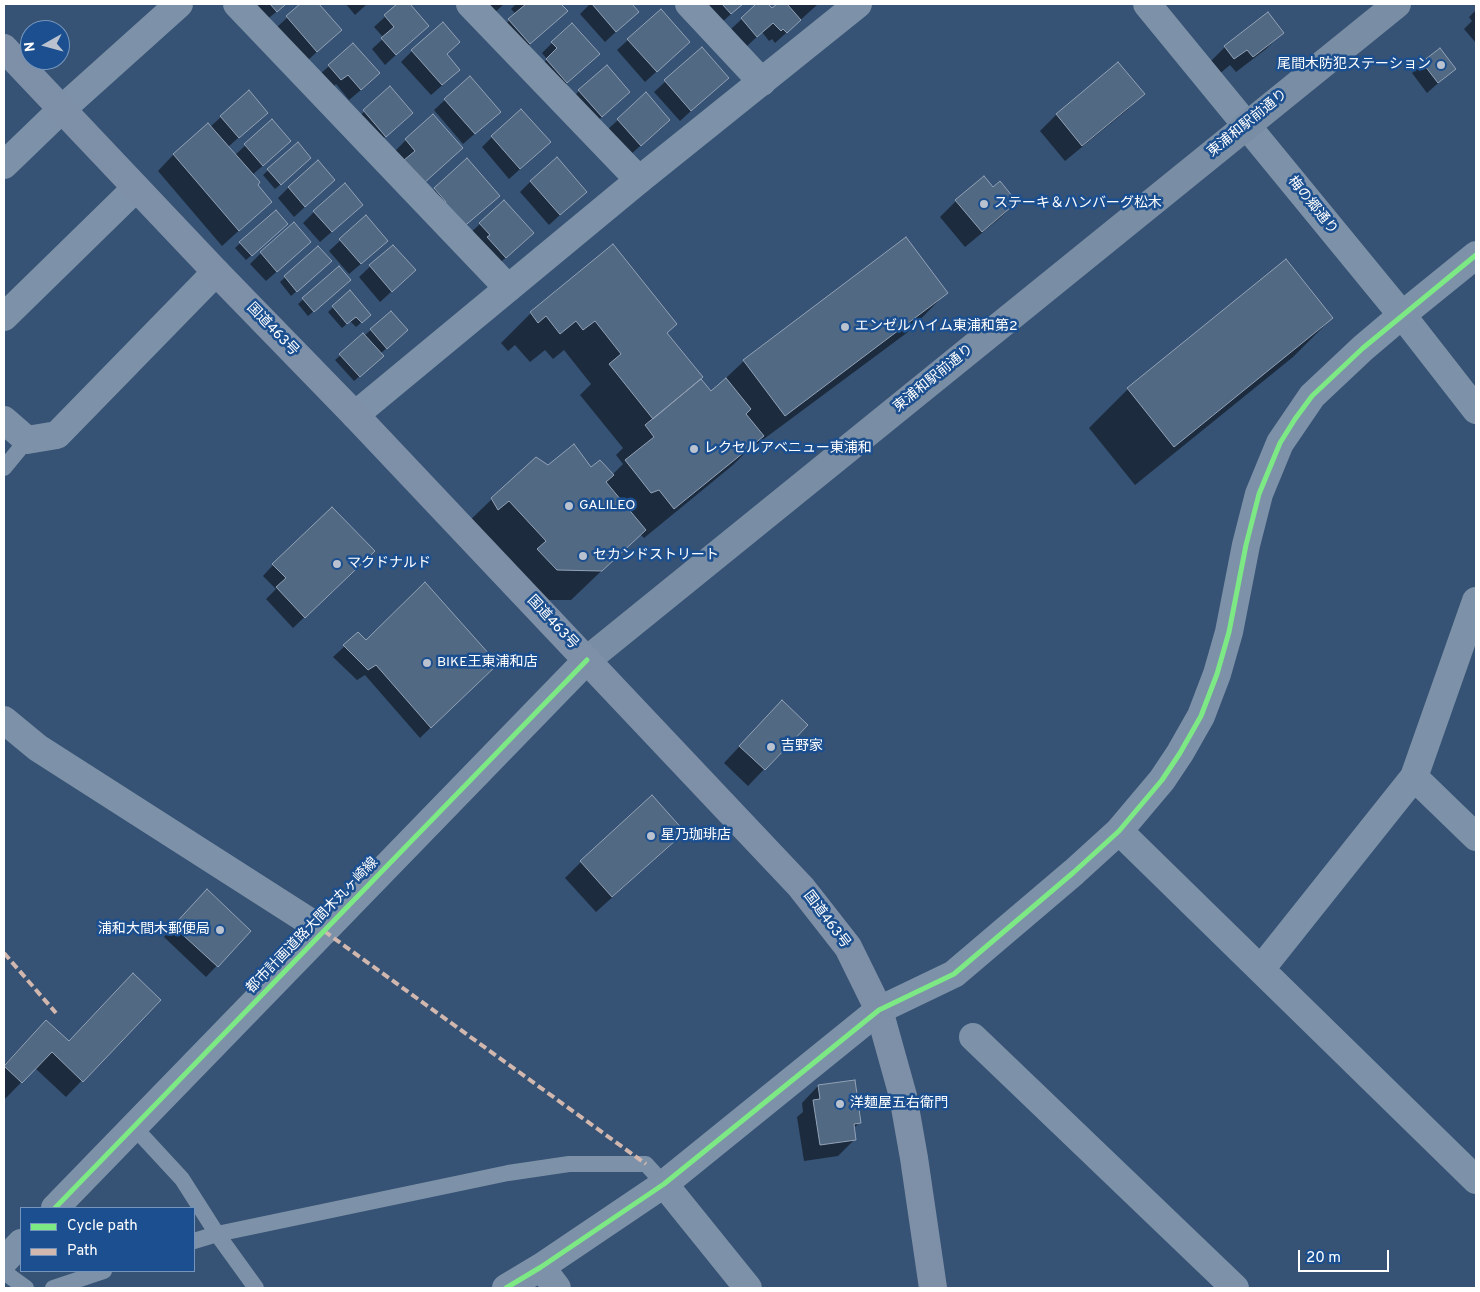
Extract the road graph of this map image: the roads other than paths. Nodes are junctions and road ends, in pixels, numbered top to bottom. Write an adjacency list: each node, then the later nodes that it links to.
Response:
1 (179, 4): 10 (street)
2 (237, 4): 17 (street)
3 (470, 4): 13 (street)
4 (689, 4): 9 (street)
5 (858, 4): 9 (street)
6 (1147, 4): 11 (street, 梅の郷通り)
7 (1397, 4): 11 (main road, 東浦和駅前通り)
8 (4, 48): 10 (highway, 国道463号)
9 (762, 82): 13 (street)
10 (62, 110): 12 (street); 14 (highway, 国道463号)
11 (1246, 126): 18 (street, 梅の郷通り); 26 (main road, 東浦和駅前通り)
12 (4, 165)
13 (639, 180): 17 (street)
14 (136, 188): 16 (highway, 国道463号); 19 (street)
15 (1476, 256): 18 (street)
16 (216, 272): 21 (highway, 国道463号); 23 (street)
17 (508, 288): 21 (street)
18 (1402, 315): 20 (street, 梅の郷通り); 29 (street)
19 (4, 317)
20 (1476, 410)
21 (354, 415): 26 (highway, 国道463号)
22 (4, 420): 23 (street)
23 (27, 440): 24 (lane)
24 (4, 468)
25 (1476, 601): 28 (street)
26 (587, 660): 31 (street, 都市計画道路大間木丸ヶ崎線); 33 (highway, 国道463号)
27 (4, 720): 31 (street)
28 (1414, 777): 30 (street); 32 (street)
29 (1119, 831): 32 (street); 33 (street)
30 (1476, 837)
31 (324, 931): 35 (street, 都市計画道路大間木丸ヶ崎線)
32 (1260, 969): 36 (street)
33 (879, 1010): 37 (street); 53 (highway, 国道463号)
34 (973, 1037): 46 (street)
35 (133, 1126): 38 (street, 都市計画道路大間木丸ヶ崎線); 39 (lane)
36 (1476, 1180)
37 (664, 1184): 39 (lane); 43 (street); 52 (street)
38 (55, 1207)
39 (217, 1234): 40 (lane); 49 (lane)
40 (195, 1241)
41 (20, 1244): 42 (street)
42 (4, 1261)
43 (541, 1267): 50 (street); 51 (street)
44 (4, 1272): 47 (lane)
45 (101, 1272): 48 (lane)
46 (1231, 1287)
47 (26, 1288)
48 (53, 1288)
49 (256, 1288)
50 (506, 1288)
51 (557, 1288)
52 (748, 1288)
53 (934, 1288)

